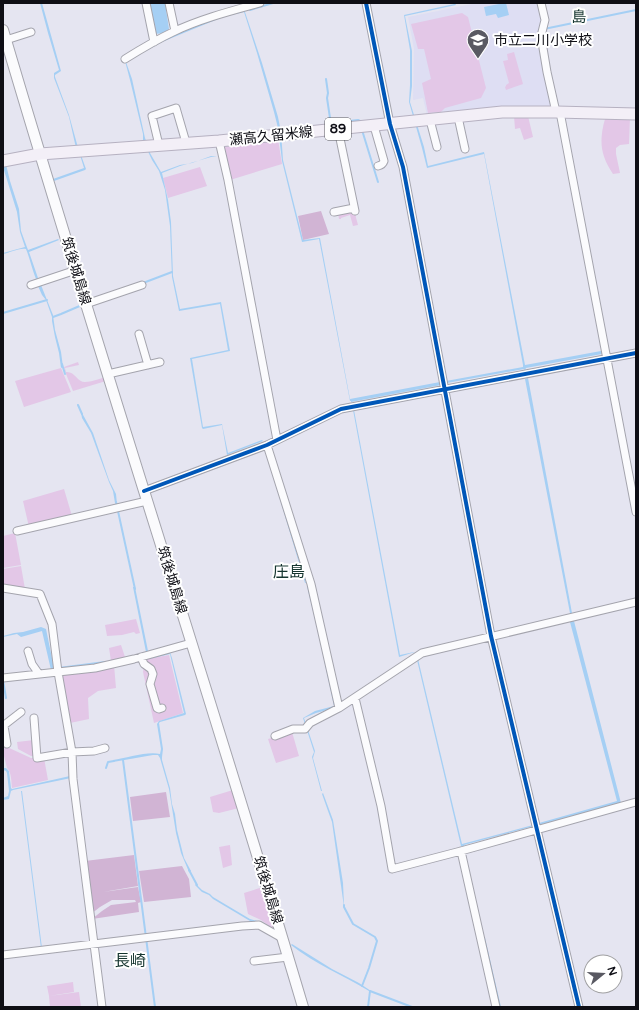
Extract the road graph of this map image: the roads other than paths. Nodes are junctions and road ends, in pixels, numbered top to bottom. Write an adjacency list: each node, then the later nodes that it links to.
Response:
1 (146, 3): 10 (street)
2 (169, 3): 7 (street)
3 (260, 3): 7 (street)
4 (366, 3): 16 (street)
5 (541, 3): 12 (street)
6 (3, 30): 9 (main road, 筑後城島線)
7 (175, 31): 10 (street)
8 (31, 32): 9 (street)
9 (6, 40): 24 (main road, 筑後城島線)
10 (154, 42): 11 (street)
11 (125, 59)
12 (558, 112): 13 (main road, 瀬高久留米線 / 89); 14 (main road, 瀬高久留米線 / 89); 34 (street)
13 (636, 114)
14 (458, 117): 15 (main road, 瀬高久留米線 / 89); 23 (street)
15 (430, 120): 16 (main road, 瀬高久留米線 / 89); 22 (street)
16 (390, 124): 17 (main road, 瀬高久留米線 / 89); 38 (street)
17 (374, 126): 18 (main road, 瀬高久留米線 / 89); 26 (street)
18 (338, 129): 19 (main road, 瀬高久留米線 / 89); 27 (street)
19 (219, 141): 20 (main road, 瀬高久留米線 / 89); 39 (street)
20 (185, 143): 21 (main road, 瀬高久留米線 / 89); 21 (street)
21 (158, 145): 24 (main road, 瀬高久留米線 / 89)
22 (437, 147)
23 (465, 149)
24 (40, 154): 25 (main road, 瀬高久留米線 / 89); 28 (main road, 筑後城島線)
25 (3, 161)
26 (378, 166)
27 (334, 212)
28 (76, 270): 29 (street); 31 (main road, 筑後城島線)
29 (32, 285)
30 (142, 285): 31 (street)
31 (86, 304): 37 (main road, 筑後城島線)
32 (139, 334): 36 (street)
33 (636, 353): 34 (street)
34 (606, 358): 38 (street); 43 (street)
35 (160, 362): 36 (street)
36 (148, 365): 37 (street)
37 (108, 374): 41 (main road, 筑後城島線)
38 (445, 389): 39 (street); 47 (street)
39 (277, 440): 40 (street)
40 (267, 444): 41 (street); 56 (street)
41 (144, 491): 42 (main road, 筑後城島線)
42 (148, 501): 44 (street); 48 (main road, 筑後城島線)
43 (636, 512)
44 (17, 531)
45 (3, 588): 51 (street)
46 (636, 602): 47 (street)
47 (491, 636): 54 (street); 65 (street)
48 (191, 643): 50 (street); 67 (main road, 筑後城島線)
49 (28, 651): 52 (street)
50 (141, 657): 51 (street); 55 (street)
51 (58, 672): 52 (street); 63 (street)
52 (39, 674): 53 (street)
53 (3, 678)
54 (354, 698): 56 (street); 66 (street)
55 (162, 708)
56 (339, 708): 60 (street)
57 (21, 712): 59 (street)
58 (34, 718): 63 (street)
59 (4, 726): 61 (street)
60 (275, 736)
61 (7, 744)
62 (105, 748): 63 (street)
63 (72, 752): 68 (street)
64 (636, 802): 65 (street)
65 (537, 830): 66 (street); 75 (street)
66 (461, 851): 74 (street)
67 (282, 938): 68 (street); 70 (main road, 筑後城島線)
68 (94, 944): 69 (street); 72 (street)
69 (3, 955)
70 (288, 956): 71 (street); 73 (main road, 筑後城島線)
71 (254, 961)
72 (102, 1007)
73 (303, 1007)
74 (496, 1007)
75 (579, 1007)

